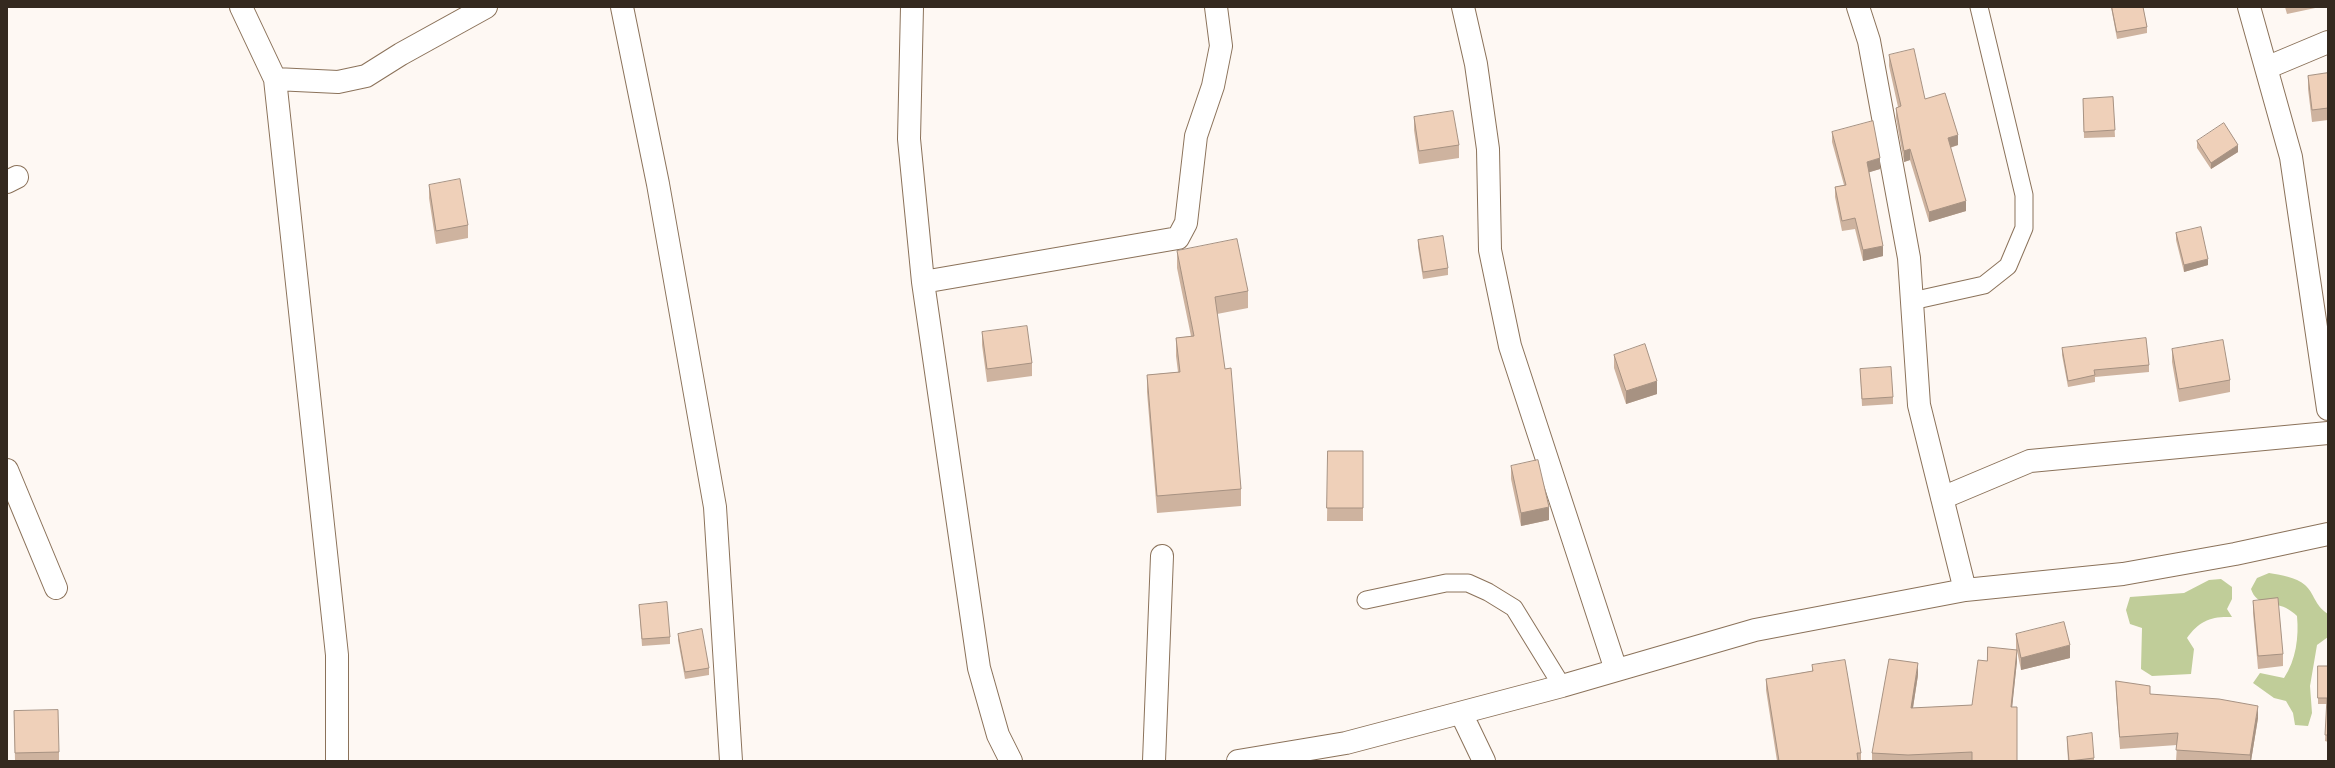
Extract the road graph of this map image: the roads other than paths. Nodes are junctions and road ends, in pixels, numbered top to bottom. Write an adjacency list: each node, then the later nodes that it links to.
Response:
1 (241, 7): 12 (street)
2 (486, 7): 12 (street)
3 (622, 7): 29 (street)
4 (912, 7): 13 (street)
5 (1216, 7): 13 (street)
6 (1463, 7): 24 (street)
7 (1858, 7): 14 (street)
8 (1979, 7): 14 (lane)
9 (2249, 7): 11 (street)
10 (2328, 42): 11 (street)
11 (2266, 68): 15 (street)
12 (275, 79): 28 (street)
13 (922, 282): 30 (street)
14 (1912, 301): 18 (street)
15 (2328, 409)
16 (2328, 433): 18 (street)
17 (7, 470): 21 (street)
18 (1942, 498): 22 (street)
19 (2328, 534): 22 (street)
20 (1162, 556): 31 (street)
21 (56, 588)
22 (1966, 590): 24 (street)
23 (1366, 600): 25 (lane)
24 (1616, 670): 25 (street)
25 (1562, 686): 26 (street)
26 (1460, 713): 27 (street); 33 (street)
27 (1350, 752): 32 (street)
28 (337, 761)
29 (731, 761)
30 (1011, 761)
31 (1154, 761)
32 (1238, 761)
33 (1484, 761)

